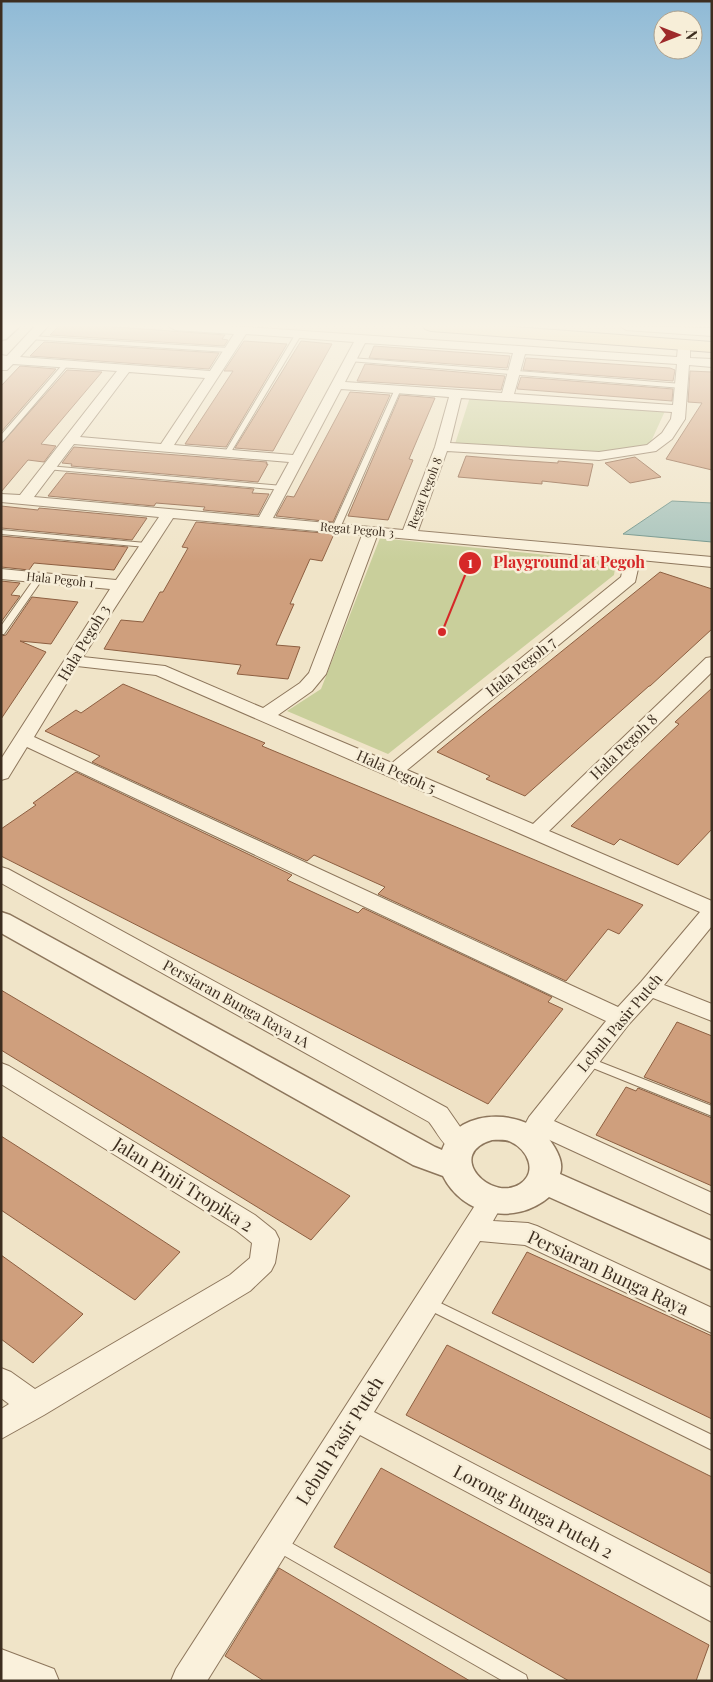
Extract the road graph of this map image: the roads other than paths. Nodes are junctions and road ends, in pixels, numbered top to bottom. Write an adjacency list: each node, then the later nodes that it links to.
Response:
1 (31, 404): 11 (lane)
2 (98, 404): 12 (street)
3 (193, 404): 13 (street)
4 (256, 404): 15 (lane)
5 (326, 404): 16 (street)
6 (391, 404): 23 (lane)
7 (453, 404): 14 (street, Regat Pegoh 8)
8 (615, 404): 10 (street)
9 (680, 404): 10 (street)
10 (680, 409): 14 (street)
11 (1, 440)
12 (71, 440): 13 (street); 17 (street)
13 (166, 447): 15 (street)
14 (442, 447): 26 (street, Regat Pegoh 8)
15 (228, 452): 16 (street)
16 (297, 459): 18 (street)
17 (48, 468): 18 (lane); 20 (street)
18 (283, 488): 22 (street)
19 (1, 498): 20 (street, Regat Pegoh 3)
20 (24, 500): 21 (street, Regat Pegoh 3)
21 (168, 514): 22 (street, Regat Pegoh 3); 27 (street, Hala Pegoh 3)
22 (264, 522): 23 (street, Regat Pegoh 3)
23 (336, 528): 24 (street, Regat Pegoh 3)
24 (371, 531): 26 (street, Regat Pegoh 3); 36 (street)
25 (1, 532): 27 (lane)
26 (409, 534): 28 (street, Regat Pegoh 3)
27 (146, 545): 32 (street, Hala Pegoh 3)
28 (633, 556): 29 (street, Regat Pegoh 3); 38 (street, Hala Pegoh 7)
29 (712, 562)
30 (1, 574): 31 (street, Hala Pegoh 1)
31 (40, 577): 32 (street, Hala Pegoh 1); 33 (lane)
32 (118, 586): 34 (street, Hala Pegoh 3)
33 (1, 632)
34 (74, 661): 36 (street, Hala Pegoh 5); 37 (street, Hala Pegoh 3)
35 (712, 662): 40 (street, Hala Pegoh 8)
36 (266, 714): 38 (street, Hala Pegoh 5)
37 (24, 739): 39 (street, Hala Pegoh 3); 46 (street)
38 (394, 771): 40 (street, Hala Pegoh 5)
39 (1, 774)
40 (535, 833): 42 (street, Hala Pegoh 5)
41 (1, 874): 51 (street, Persiaran Bunga Raya 1A)
42 (712, 910): 44 (street, Lebuh Pasir Puteh)
43 (1, 921): 51 (street)
44 (650, 988): 45 (street); 46 (street, Lebuh Pasir Puteh)
45 (712, 1013)
46 (621, 1018): 47 (street, Lebuh Pasir Puteh)
47 (587, 1061): 49 (lane); 50 (street, Lebuh Pasir Puteh)
48 (1, 1072): 60 (street, Jalan Pinji Tropika 2)
49 (712, 1110)
50 (534, 1131): 51 (street); 52 (street); 54 (street)
51 (458, 1156): 53 (street)
52 (544, 1181): 53 (street); 56 (street)
53 (492, 1200): 55 (street, Lebuh Pasir Puteh)
54 (712, 1205)
55 (473, 1230): 57 (street, Lebuh Pasir Puteh); 58 (street, Persiaran Bunga Raya)
56 (712, 1256)
57 (428, 1303): 61 (street, Lebuh Pasir Puteh); 63 (lane)
58 (712, 1321)
59 (1, 1381): 60 (street)
60 (34, 1406): 62 (street)
61 (355, 1417): 64 (street, Lebuh Pasir Puteh); 65 (street, Lorong Bunga Puteh 2)
62 (1, 1425)
63 (712, 1442)
64 (276, 1542): 68 (street, Lebuh Pasir Puteh); 69 (lane)
65 (712, 1606)
66 (1, 1666): 67 (street)
67 (42, 1681)
68 (188, 1681)
69 (520, 1681)

